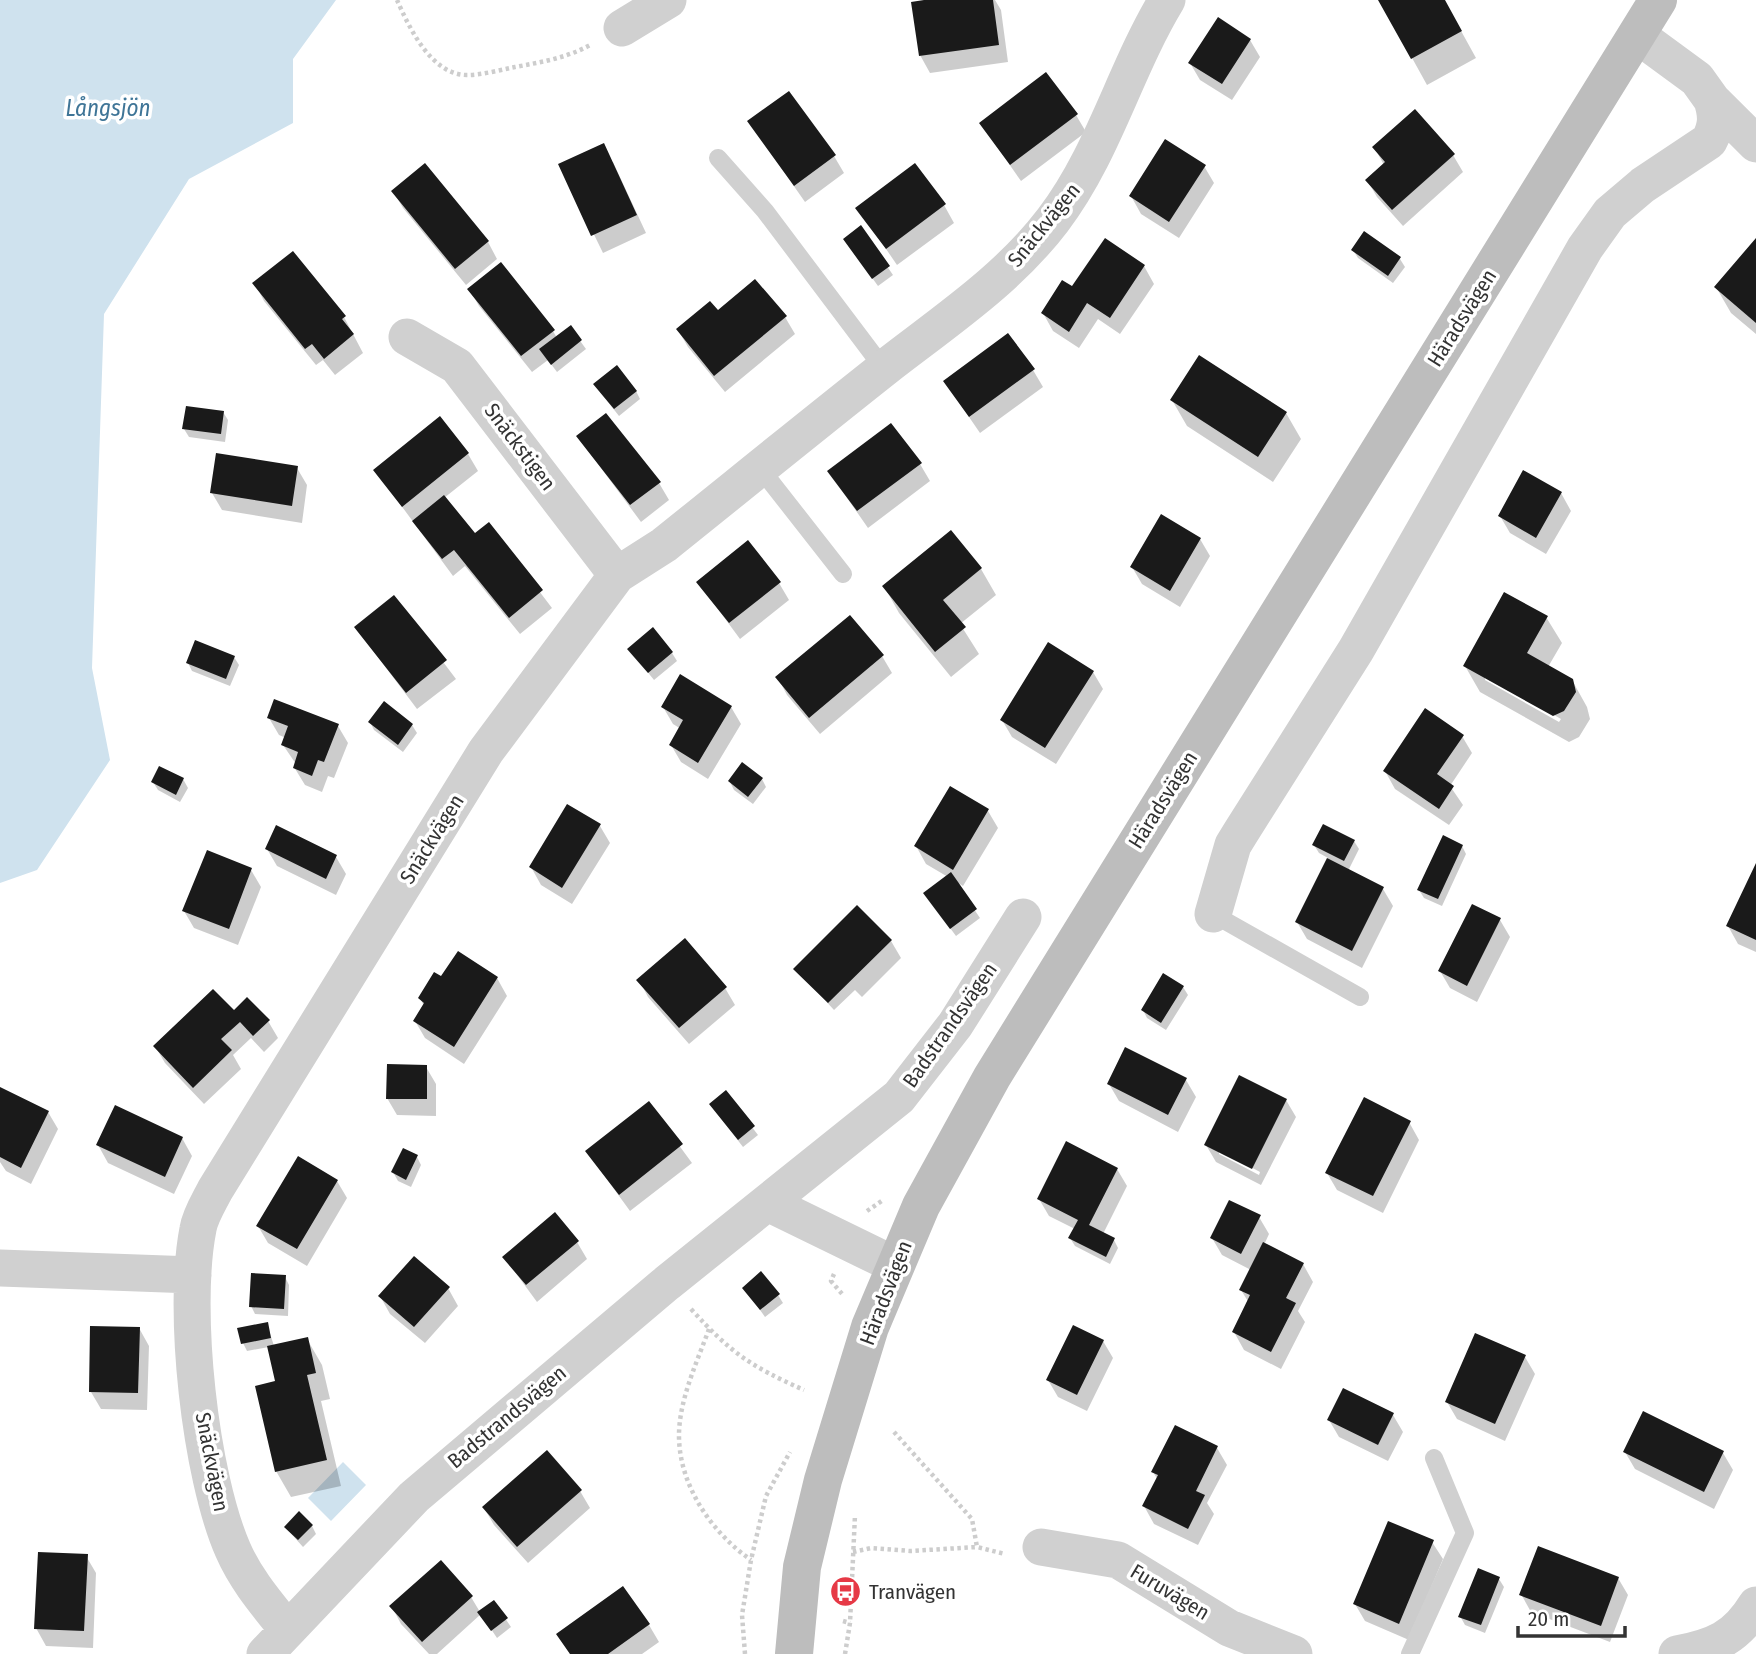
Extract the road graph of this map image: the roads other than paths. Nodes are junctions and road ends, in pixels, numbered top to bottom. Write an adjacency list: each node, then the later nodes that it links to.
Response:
1 (668, 0): 4 (street)
2 (1167, 0): 10 (street, Snäckvägen)
3 (1658, 0): 5 (street, Häradsvägen)
4 (622, 28)
5 (1637, 35): 6 (street); 18 (street, Häradsvägen)
6 (1712, 100): 7 (street); 14 (street)
7 (1756, 144)
8 (718, 158): 10 (lane)
9 (407, 337): 13 (street, Snäckstigen)
10 (884, 369): 11 (street, Snäckvägen)
11 (760, 468): 12 (lane); 13 (street, Snäckvägen)
12 (843, 574)
13 (617, 575): 20 (street, Snäckvägen)
14 (1213, 914): 16 (lane)
15 (1023, 918): 17 (street, Badstrandsvägen)
16 (1360, 998)
17 (768, 1202): 18 (street); 24 (street, Badstrandsvägen)
18 (895, 1265): 25 (street, Häradsvägen)
19 (0, 1268): 20 (street)
20 (193, 1276): 24 (street, Snäckvägen)
21 (1434, 1458): 27 (lane)
22 (1041, 1547): 26 (street, Furuvägen)
23 (1756, 1605): 28 (street)
24 (276, 1642)
25 (794, 1654)
26 (1294, 1654)
27 (1410, 1654)
28 (1677, 1654)

